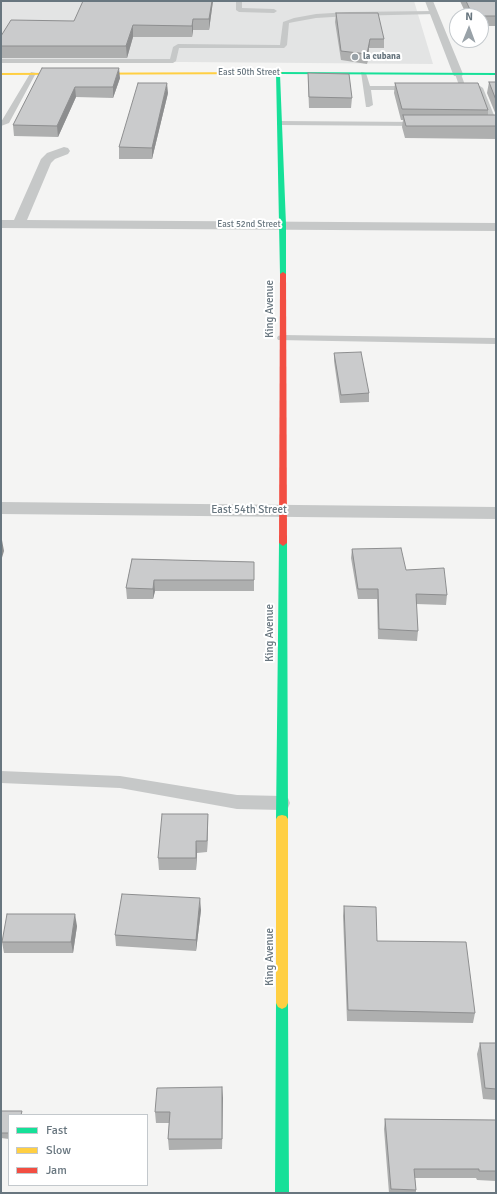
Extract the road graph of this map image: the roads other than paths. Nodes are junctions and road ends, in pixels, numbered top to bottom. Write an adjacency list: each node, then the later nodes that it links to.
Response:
1 (429, 1): 5 (street)
2 (239, 3): 3 (lane); 4 (lane)
3 (265, 5)
4 (274, 10)
5 (434, 13): 7 (lane); 14 (street)
6 (1, 61): 7 (lane)
7 (126, 61): 9 (lane)
8 (33, 73): 9 (street, East 50th Street); 12 (street, East 50th Street); 23 (lane)
9 (124, 73): 10 (street, East 50th Street)
10 (278, 73): 11 (street, East 50th Street); 22 (street, King Avenue)
11 (363, 73): 13 (street, East 50th Street); 16 (lane)
12 (1, 74)
13 (404, 74): 14 (street, East 50th Street); 17 (lane)
14 (458, 74): 15 (street, East 50th Street); 20 (lane)
15 (496, 74)
16 (367, 88): 17 (lane); 21 (lane)
17 (408, 88): 18 (lane)
18 (424, 88)
19 (456, 88): 20 (lane)
20 (475, 88): 26 (lane)
21 (369, 105)
22 (280, 123): 24 (lane); 30 (street, King Avenue)
23 (1, 124)
24 (432, 124)
25 (478, 124): 26 (lane)
26 (495, 124)
27 (64, 151): 29 (street)
28 (1, 224): 29 (street, East 52nd Street)
29 (18, 224): 30 (street, East 52nd Street)
30 (283, 225): 31 (street, East 52nd Street); 32 (street, King Avenue)
31 (496, 227)
32 (282, 338): 33 (lane); 35 (street, King Avenue)
33 (496, 340)
34 (1, 508): 35 (street, East 54th Street)
35 (282, 510): 36 (street, East 54th Street); 38 (street, King Avenue)
36 (496, 513)
37 (1, 777): 38 (lane)
38 (282, 803): 39 (street, King Avenue)
39 (282, 1193)

